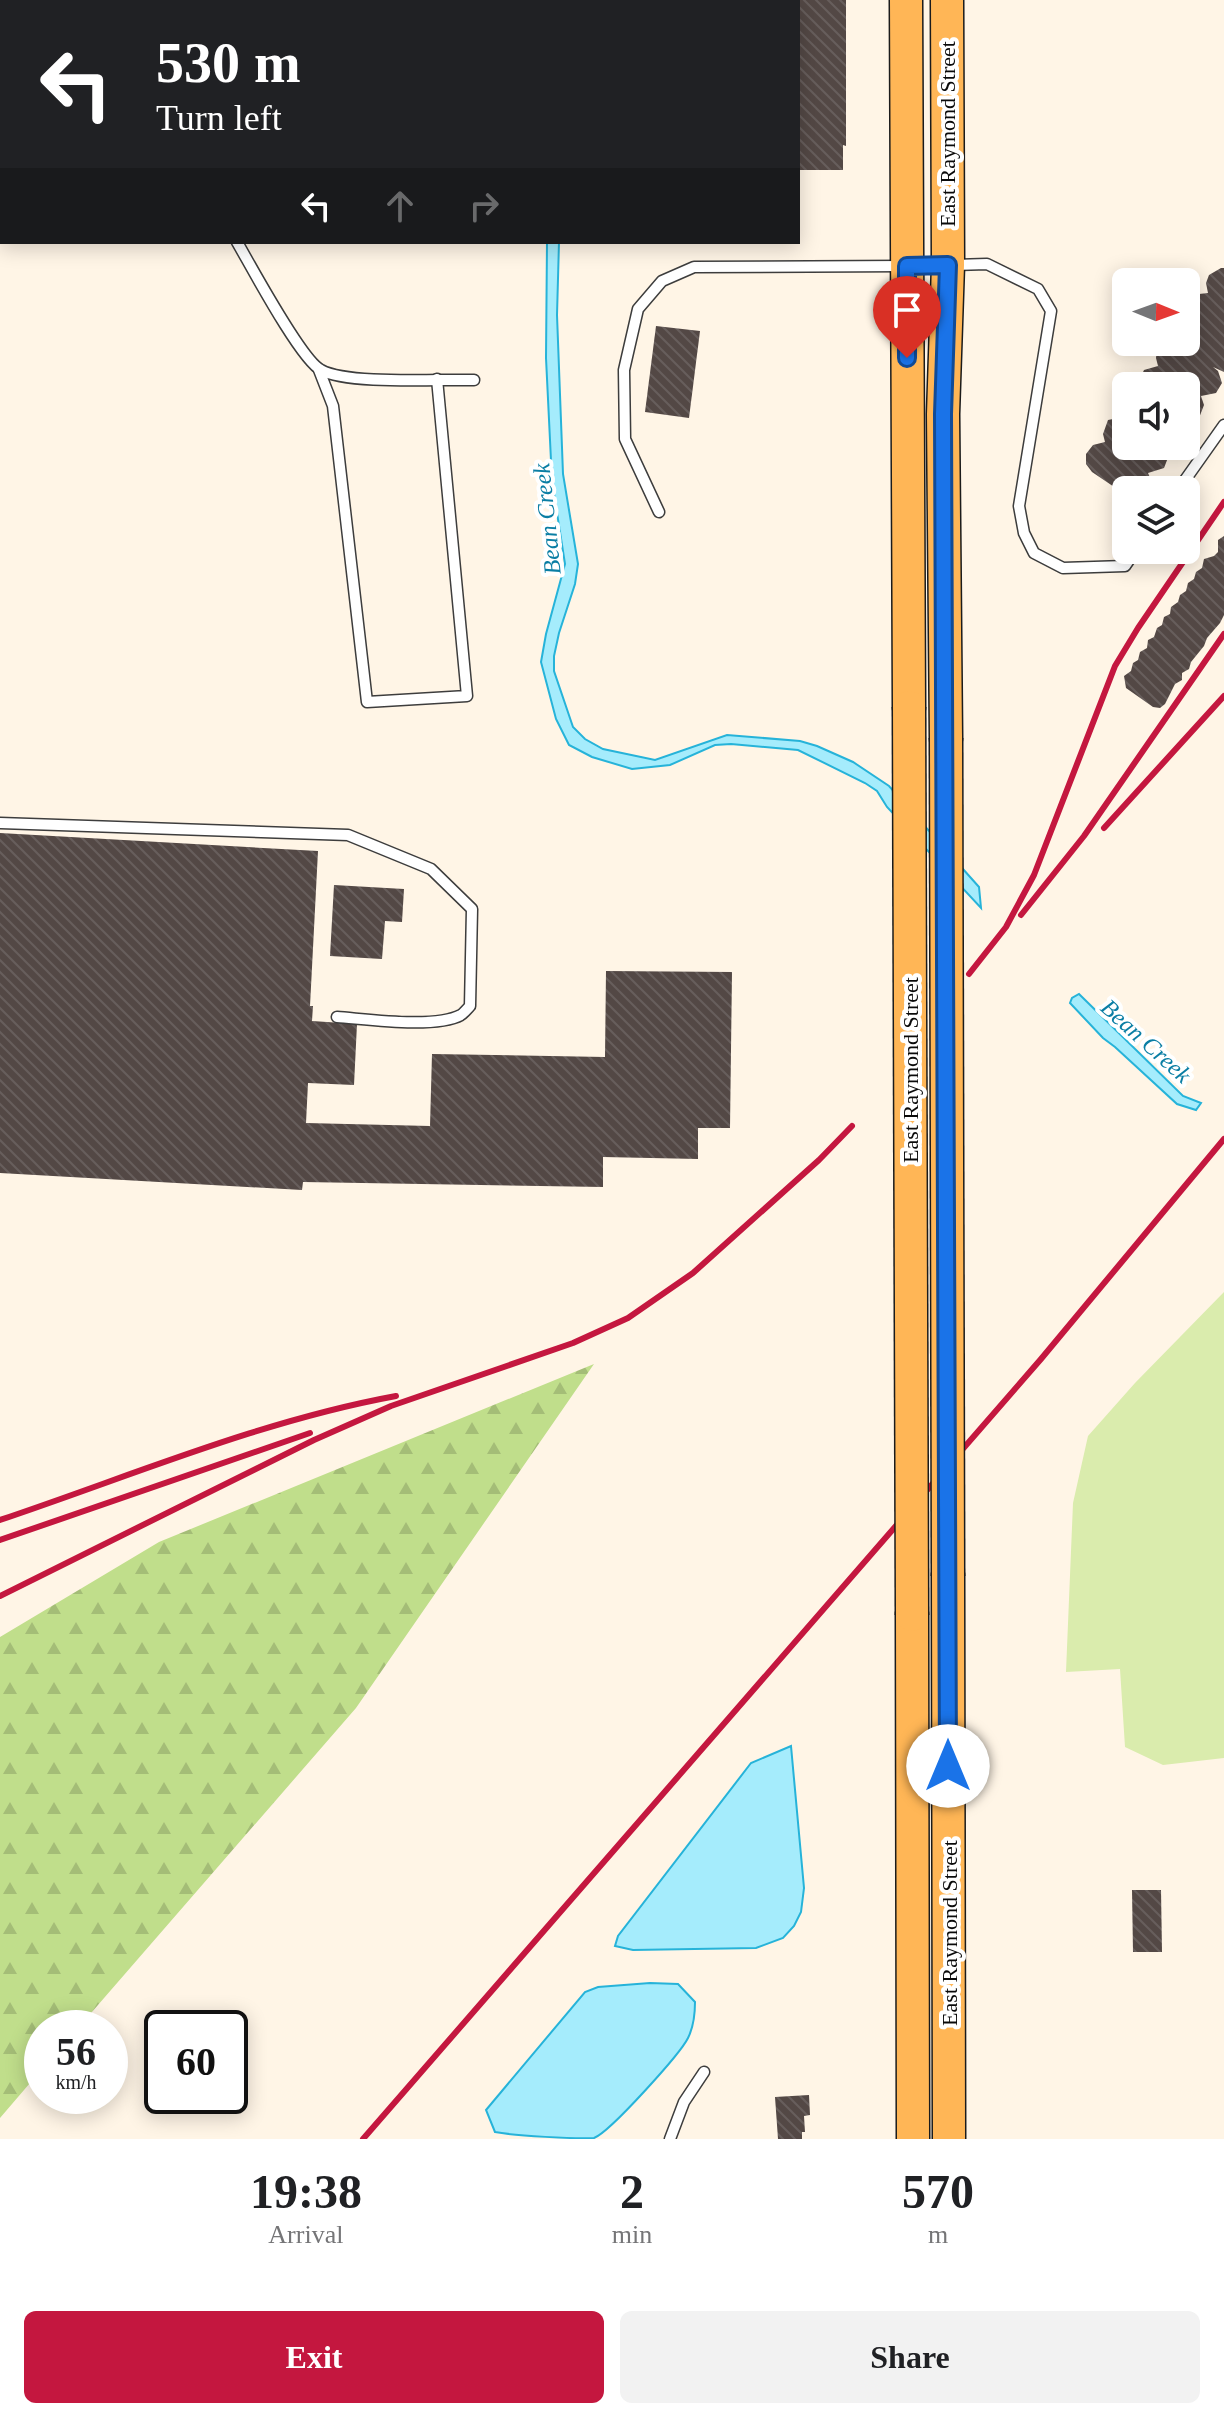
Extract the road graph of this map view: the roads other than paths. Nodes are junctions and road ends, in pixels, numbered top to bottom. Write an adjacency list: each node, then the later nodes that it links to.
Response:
1 (906, 0): 5 (main road, East Raymond Street)
2 (947, 0): 4 (main road, East Raymond Street)
3 (238, 244): 6 (lane)
4 (948, 265): 5 (main road); 12 (lane); 18 (main road, East Raymond Street, bridge)
5 (907, 266): 11 (lane); 17 (main road, East Raymond Street, bridge)
6 (319, 370): 7 (lane); 7 (lane)
7 (437, 379): 8 (lane)
8 (474, 380)
9 (1224, 425): 10 (lane)
10 (1188, 476)
11 (659, 512)
12 (1126, 564)
13 (0, 823): 14 (lane)
14 (337, 1017)
15 (704, 2072): 16 (lane)
16 (670, 2139)
17 (913, 2139)
18 (949, 2139)

